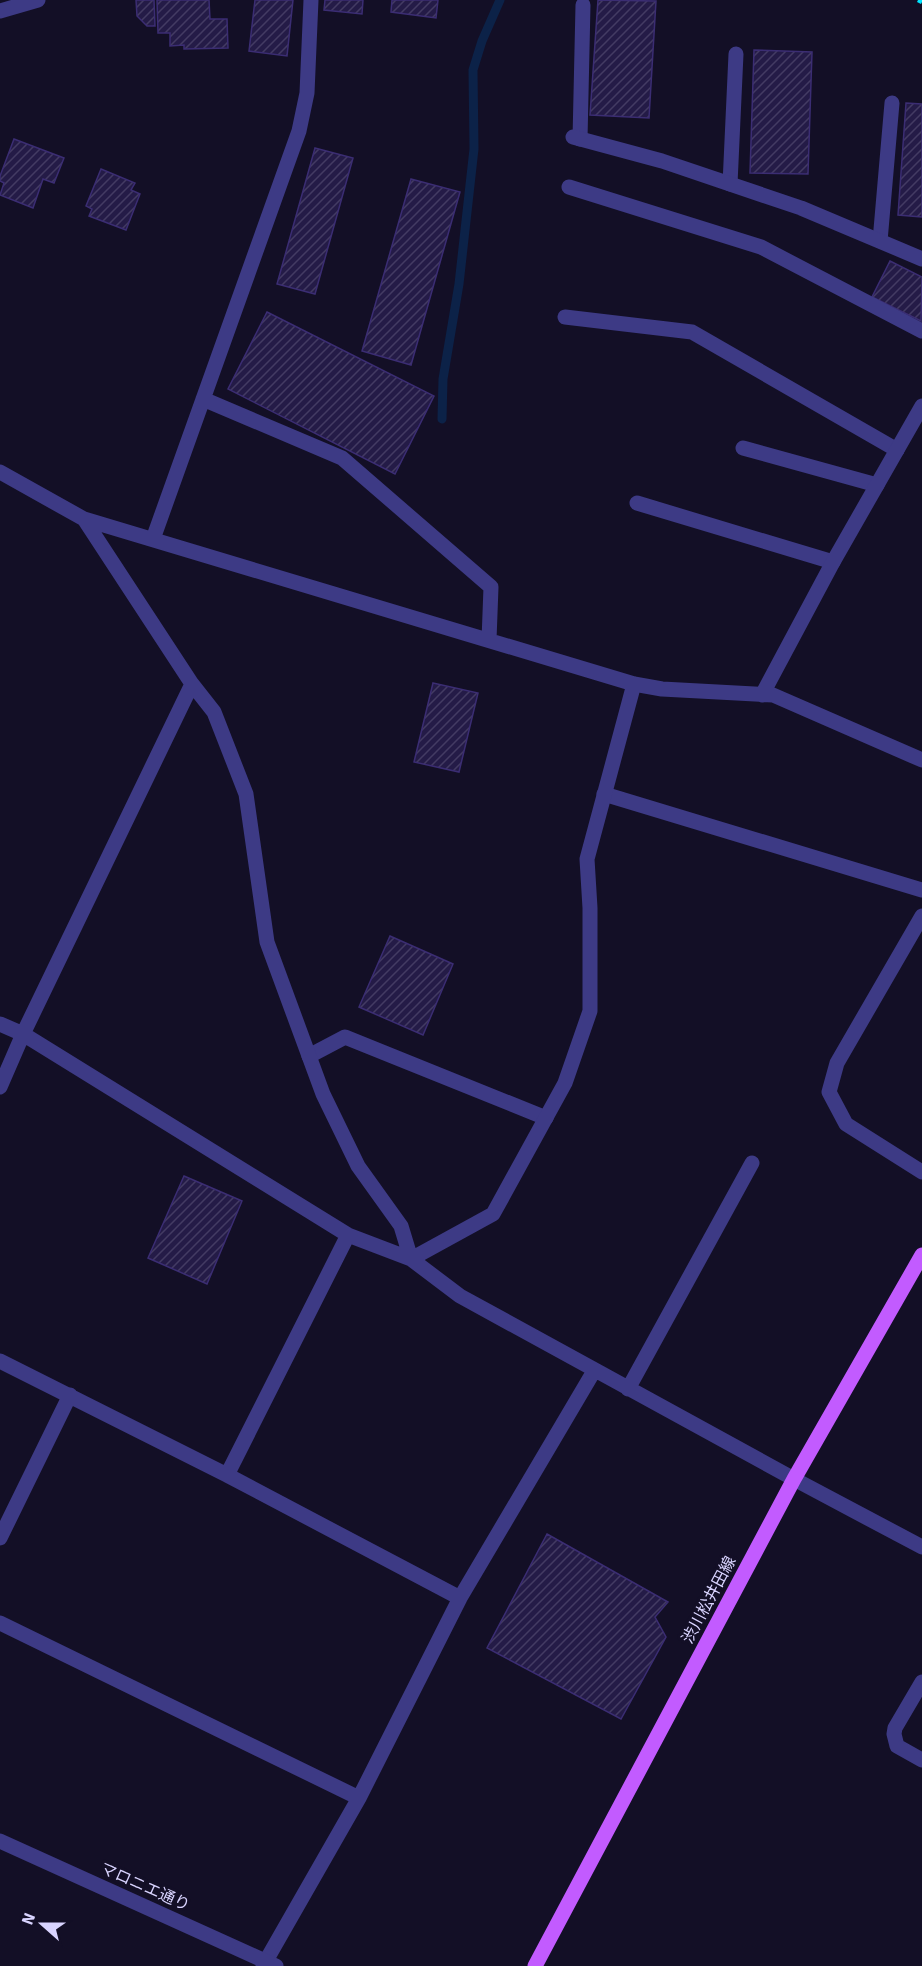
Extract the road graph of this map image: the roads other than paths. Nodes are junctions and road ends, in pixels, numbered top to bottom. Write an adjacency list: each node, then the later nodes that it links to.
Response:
1 (38, 0): 4 (street)
2 (311, 0): 13 (street)
3 (583, 5): 7 (street)
4 (0, 11)
5 (736, 54): 7 (street)
6 (892, 103): 9 (street)
7 (730, 184): 9 (street)
8 (569, 187): 12 (street)
9 (880, 241): 10 (street)
10 (922, 259)
11 (565, 317): 16 (street)
12 (922, 331)
13 (203, 399): 21 (street); 23 (street)
14 (922, 406): 16 (street)
15 (743, 448): 18 (street)
16 (897, 450): 18 (street)
17 (0, 472): 20 (street)
18 (877, 485): 22 (street)
19 (637, 503): 22 (street)
20 (84, 519): 21 (street); 24 (street)
21 (153, 539): 23 (street)
22 (833, 562): 26 (street)
23 (489, 640): 25 (street)
24 (192, 684): 32 (street); 33 (street)
25 (634, 684): 26 (street); 28 (street)
26 (762, 695): 27 (street)
27 (922, 760)
28 (604, 794): 29 (street); 35 (street)
29 (922, 890)
30 (922, 916): 37 (street)
31 (0, 1024): 32 (street)
32 (23, 1034): 34 (street); 38 (street)
33 (309, 1056): 35 (street); 40 (street)
34 (0, 1087)
35 (546, 1118): 40 (street)
36 (752, 1162): 43 (street)
37 (922, 1172)
38 (348, 1235): 40 (street); 45 (street)
39 (922, 1255): 46 (main road, 渋川松井田線)
40 (411, 1259): 42 (street)
41 (0, 1361): 44 (street)
42 (594, 1371): 43 (street); 49 (street)
43 (628, 1389): 46 (street)
44 (70, 1395): 45 (street); 47 (street)
45 (227, 1475): 49 (street)
46 (794, 1479): 48 (street); 56 (main road, 渋川松井田線)
47 (0, 1538)
48 (922, 1547)
49 (460, 1598): 53 (street)
50 (0, 1623): 53 (street)
51 (922, 1682): 52 (street)
52 (922, 1760)
53 (359, 1798): 55 (street)
54 (0, 1841): 55 (street, マロニエ通り)
55 (268, 1964)
56 (535, 1966)

